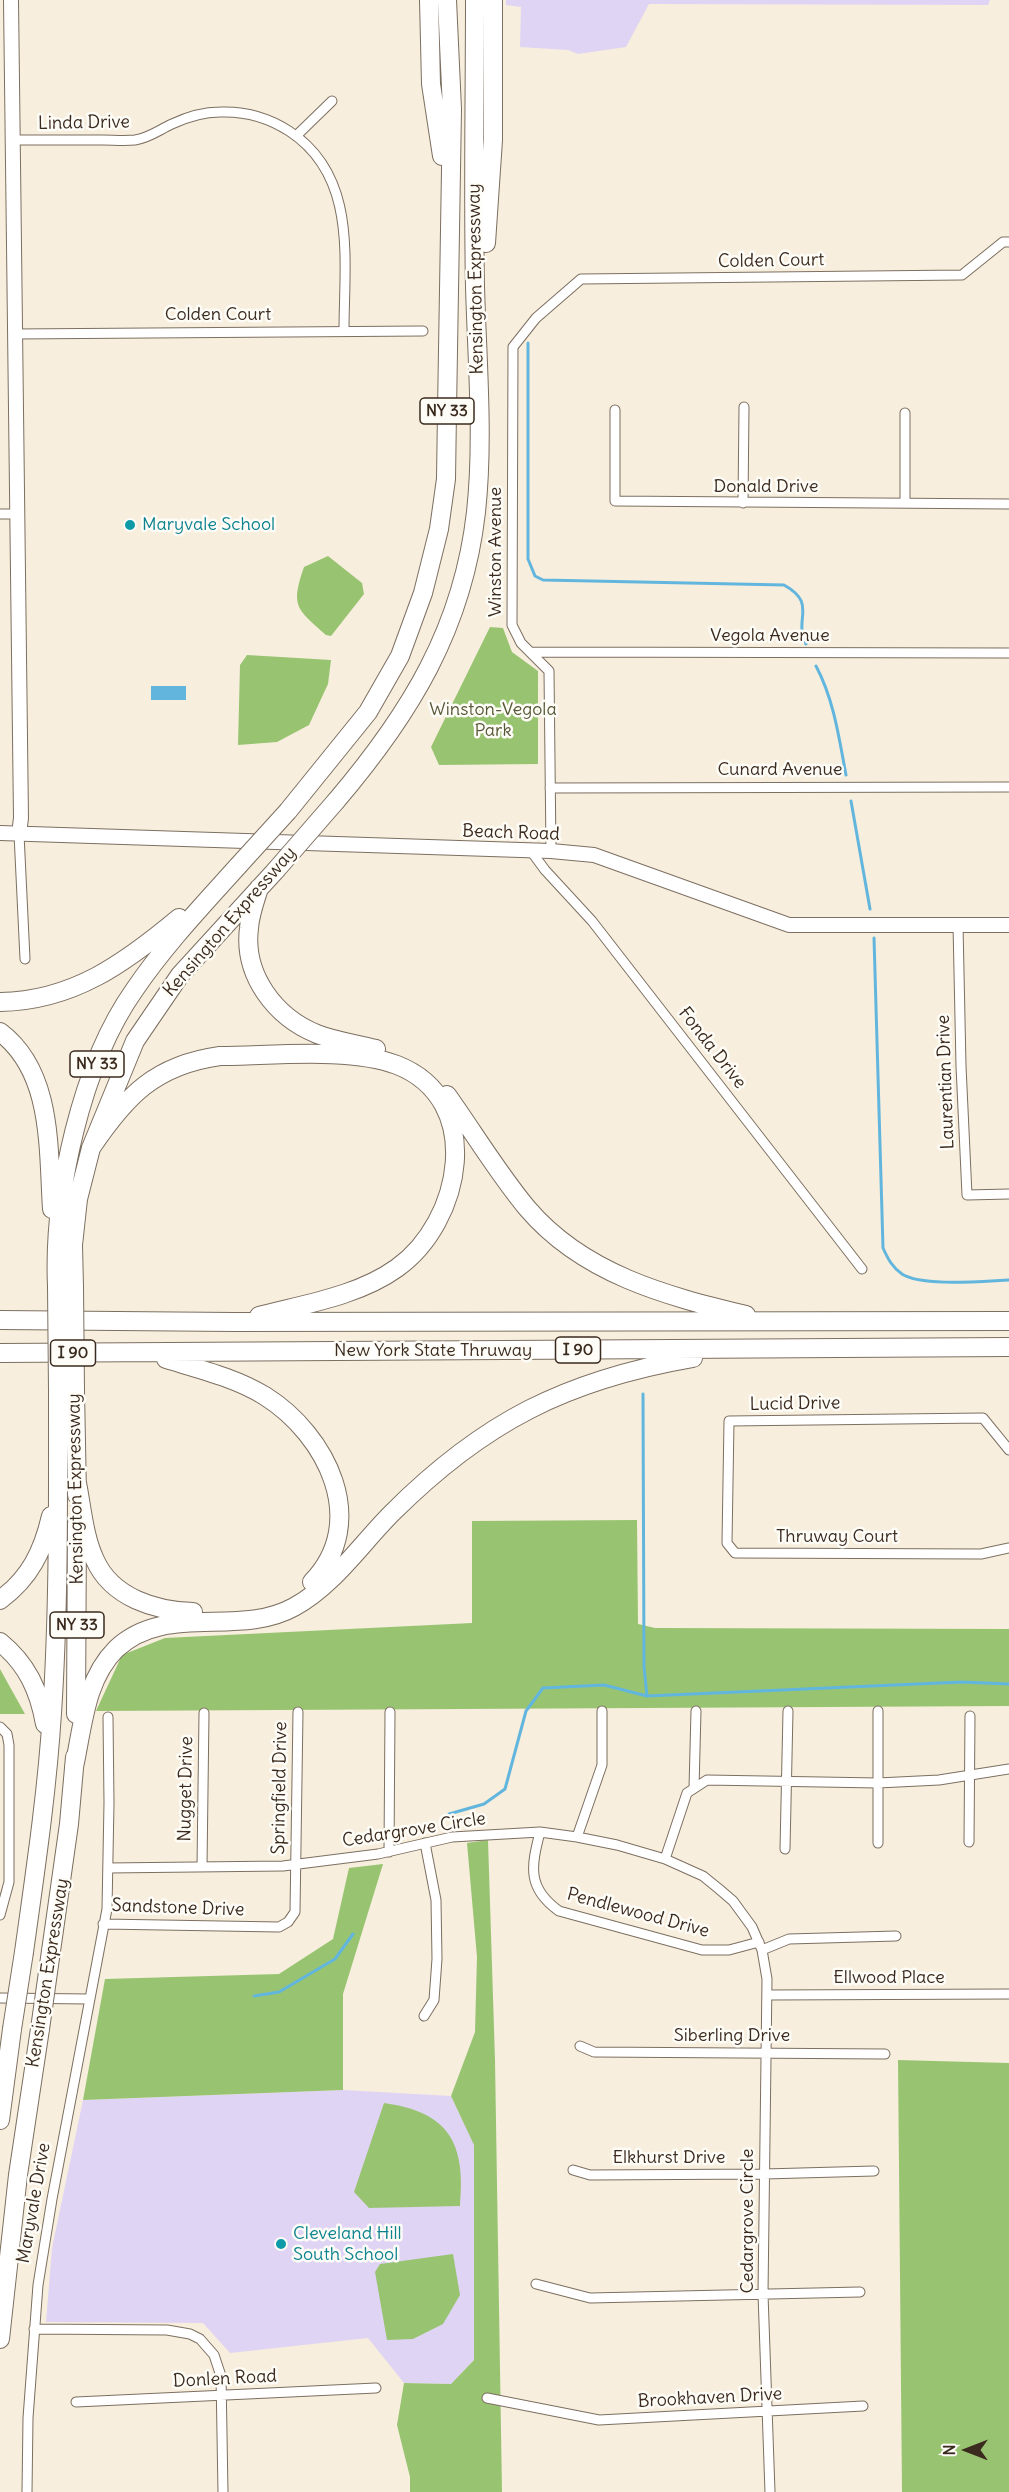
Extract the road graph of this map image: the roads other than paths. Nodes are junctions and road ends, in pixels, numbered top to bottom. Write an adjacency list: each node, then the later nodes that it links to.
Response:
1 (11, 0): 6 (street)
2 (429, 0): 10 (highway)
3 (447, 0): 10 (highway, Kensington Expressway / NY 33)
4 (475, 0): 16 (highway, Kensington Expressway / NY 33)
5 (493, 0): 16 (highway)
6 (6, 27): 9 (street)
7 (332, 101): 8 (street)
8 (296, 136): 9 (street, Linda Drive); 13 (street, Linda Drive)
9 (12, 141): 15 (street)
10 (449, 227): 33 (highway, Kensington Expressway / NY 33, bridge)
11 (1009, 242): 12 (street, Colden Court)
12 (536, 318): 25 (street, Winston Avenue)
13 (345, 331): 14 (street, Colden Court); 15 (street, Colden Court)
14 (423, 331)
15 (14, 334): 24 (street)
16 (477, 364): 34 (highway, Kensington Expressway / NY 33, bridge)
17 (744, 408): 20 (street)
18 (615, 410): 20 (street, Donald Drive)
19 (905, 413): 21 (street)
20 (743, 503): 21 (street, Donald Drive)
21 (905, 503): 22 (street, Donald Drive)
22 (1009, 504)
23 (0, 513): 24 (street)
24 (15, 513): 30 (street)
25 (531, 652): 26 (street, Vegola Avenue); 27 (street, Winston Avenue)
26 (1009, 653)
27 (550, 788): 28 (street, Cunard Avenue); 32 (street, Winston Avenue)
28 (1009, 788)
29 (0, 833): 30 (street, Beach Road)
30 (18, 834): 31 (street, Beach Road); 37 (street)
31 (531, 851): 32 (street, Beach Road); 42 (street, Fonda Drive)
32 (551, 851): 35 (street, Beach Road)
33 (232, 872): 38 (highway); 43 (highway, Kensington Expressway / NY 33)
34 (260, 888): 40 (highway, Kensington Expressway / NY 33); 47 (highway)
35 (958, 925): 36 (street, Beach Road); 41 (street, Laurentian Drive)
36 (1009, 925)
37 (25, 959)
38 (0, 1002)
39 (0, 1032): 43 (highway)
40 (91, 1148): 43 (highway, Kensington Expressway / NY 33); 46 (highway)
41 (1009, 1194)
42 (862, 1269)
43 (62, 1281): 52 (highway, Kensington Expressway / NY 33, bridge)
44 (0, 1320): 46 (highway, New York State Thruway / I 90)
45 (1009, 1321): 47 (highway, New York State Thruway / I 90)
46 (234, 1322): 47 (highway, New York State Thruway / I 90)
47 (776, 1322)
48 (1009, 1347): 49 (highway, New York State Thruway / I 90)
49 (741, 1349): 51 (highway, New York State Thruway / I 90); 71 (highway)
50 (0, 1353): 51 (highway, New York State Thruway / I 90)
51 (147, 1353): 55 (highway)
52 (67, 1391): 54 (highway, Kensington Expressway / NY 33); 55 (highway, Kensington Expressway / NY 33)
53 (1009, 1450): 56 (street, Lucid Drive)
54 (58, 1482): 58 (highway); 70 (highway, Kensington Expressway / NY 33)
55 (77, 1483): 71 (highway, Kensington Expressway / NY 33)
56 (728, 1485): 57 (street, Thruway Court)
57 (1009, 1548)
58 (0, 1600)
59 (0, 1642): 70 (highway)
60 (602, 1711): 78 (street)
61 (696, 1711): 76 (street)
62 (788, 1711): 74 (street)
63 (878, 1711): 75 (street)
64 (298, 1712): 85 (street, Springfield Drive)
65 (390, 1712): 83 (street)
66 (204, 1713): 86 (street, Nugget Drive)
67 (970, 1716): 73 (street)
68 (108, 1717): 87 (street, Sandstone Drive)
69 (0, 1727): 88 (street)
70 (49, 1749): 100 (highway, Kensington Expressway / NY 33, bridge)
71 (74, 1767): 108 (highway, Kensington Expressway / NY 33, bridge)
72 (1009, 1769): 73 (street)
73 (970, 1775): 75 (street); 79 (street)
74 (786, 1783): 75 (street); 76 (street); 82 (street)
75 (878, 1783): 81 (street)
76 (694, 1788): 84 (street)
77 (540, 1832): 78 (street, Cedargrove Circle); 80 (street, Cedargrove Circle); 91 (street, Pendlewood Drive)
78 (577, 1838): 84 (street, Cedargrove Circle)
79 (969, 1842)
80 (425, 1843): 83 (street, Cedargrove Circle); 96 (street)
81 (878, 1843)
82 (785, 1849)
83 (389, 1852): 85 (street, Cedargrove Circle)
84 (665, 1859): 91 (street, Cedargrove Circle)
85 (294, 1864): 86 (street, Cedargrove Circle); 89 (street, Sandstone Drive)
86 (202, 1867): 87 (street, Cedargrove Circle)
87 (108, 1868): 89 (street, Sandstone Drive)
88 (0, 1915)
89 (103, 1924): 95 (street, Maryvale Drive)
90 (896, 1936): 91 (street, Pendlewood Drive)
91 (760, 1946): 93 (street, Cedargrove Circle)
92 (1009, 1994): 93 (street, Ellwood Place)
93 (768, 1995): 98 (street, Cedargrove Circle)
94 (0, 1998): 95 (street)
95 (89, 1999): 107 (street, Maryvale Drive)
96 (424, 2016)
97 (580, 2046): 98 (street, Siberling Drive)
98 (767, 2053): 99 (street, Siberling Drive); 103 (street, Cedargrove Circle)
99 (885, 2054)
100 (0, 2120)
101 (573, 2170): 103 (street, Elkhurst Drive)
102 (874, 2171): 103 (street, Elkhurst Drive)
103 (764, 2174): 106 (street, Cedargrove Circle)
104 (536, 2284): 106 (street)
105 (860, 2292): 106 (street)
106 (763, 2294): 114 (street, Cedargrove Circle)
107 (34, 2330): 110 (street); 115 (street, Maryvale Drive)
108 (0, 2339)
109 (376, 2388): 110 (street, Donlen Road)
110 (222, 2396): 112 (street, Donlen Road); 116 (street)
111 (487, 2398): 114 (street, Brookhaven Drive)
112 (76, 2402)
113 (863, 2406): 114 (street, Brookhaven Drive)
114 (766, 2412): 117 (street, Cedargrove Circle)
115 (27, 2492)
116 (223, 2492)
117 (770, 2492)

